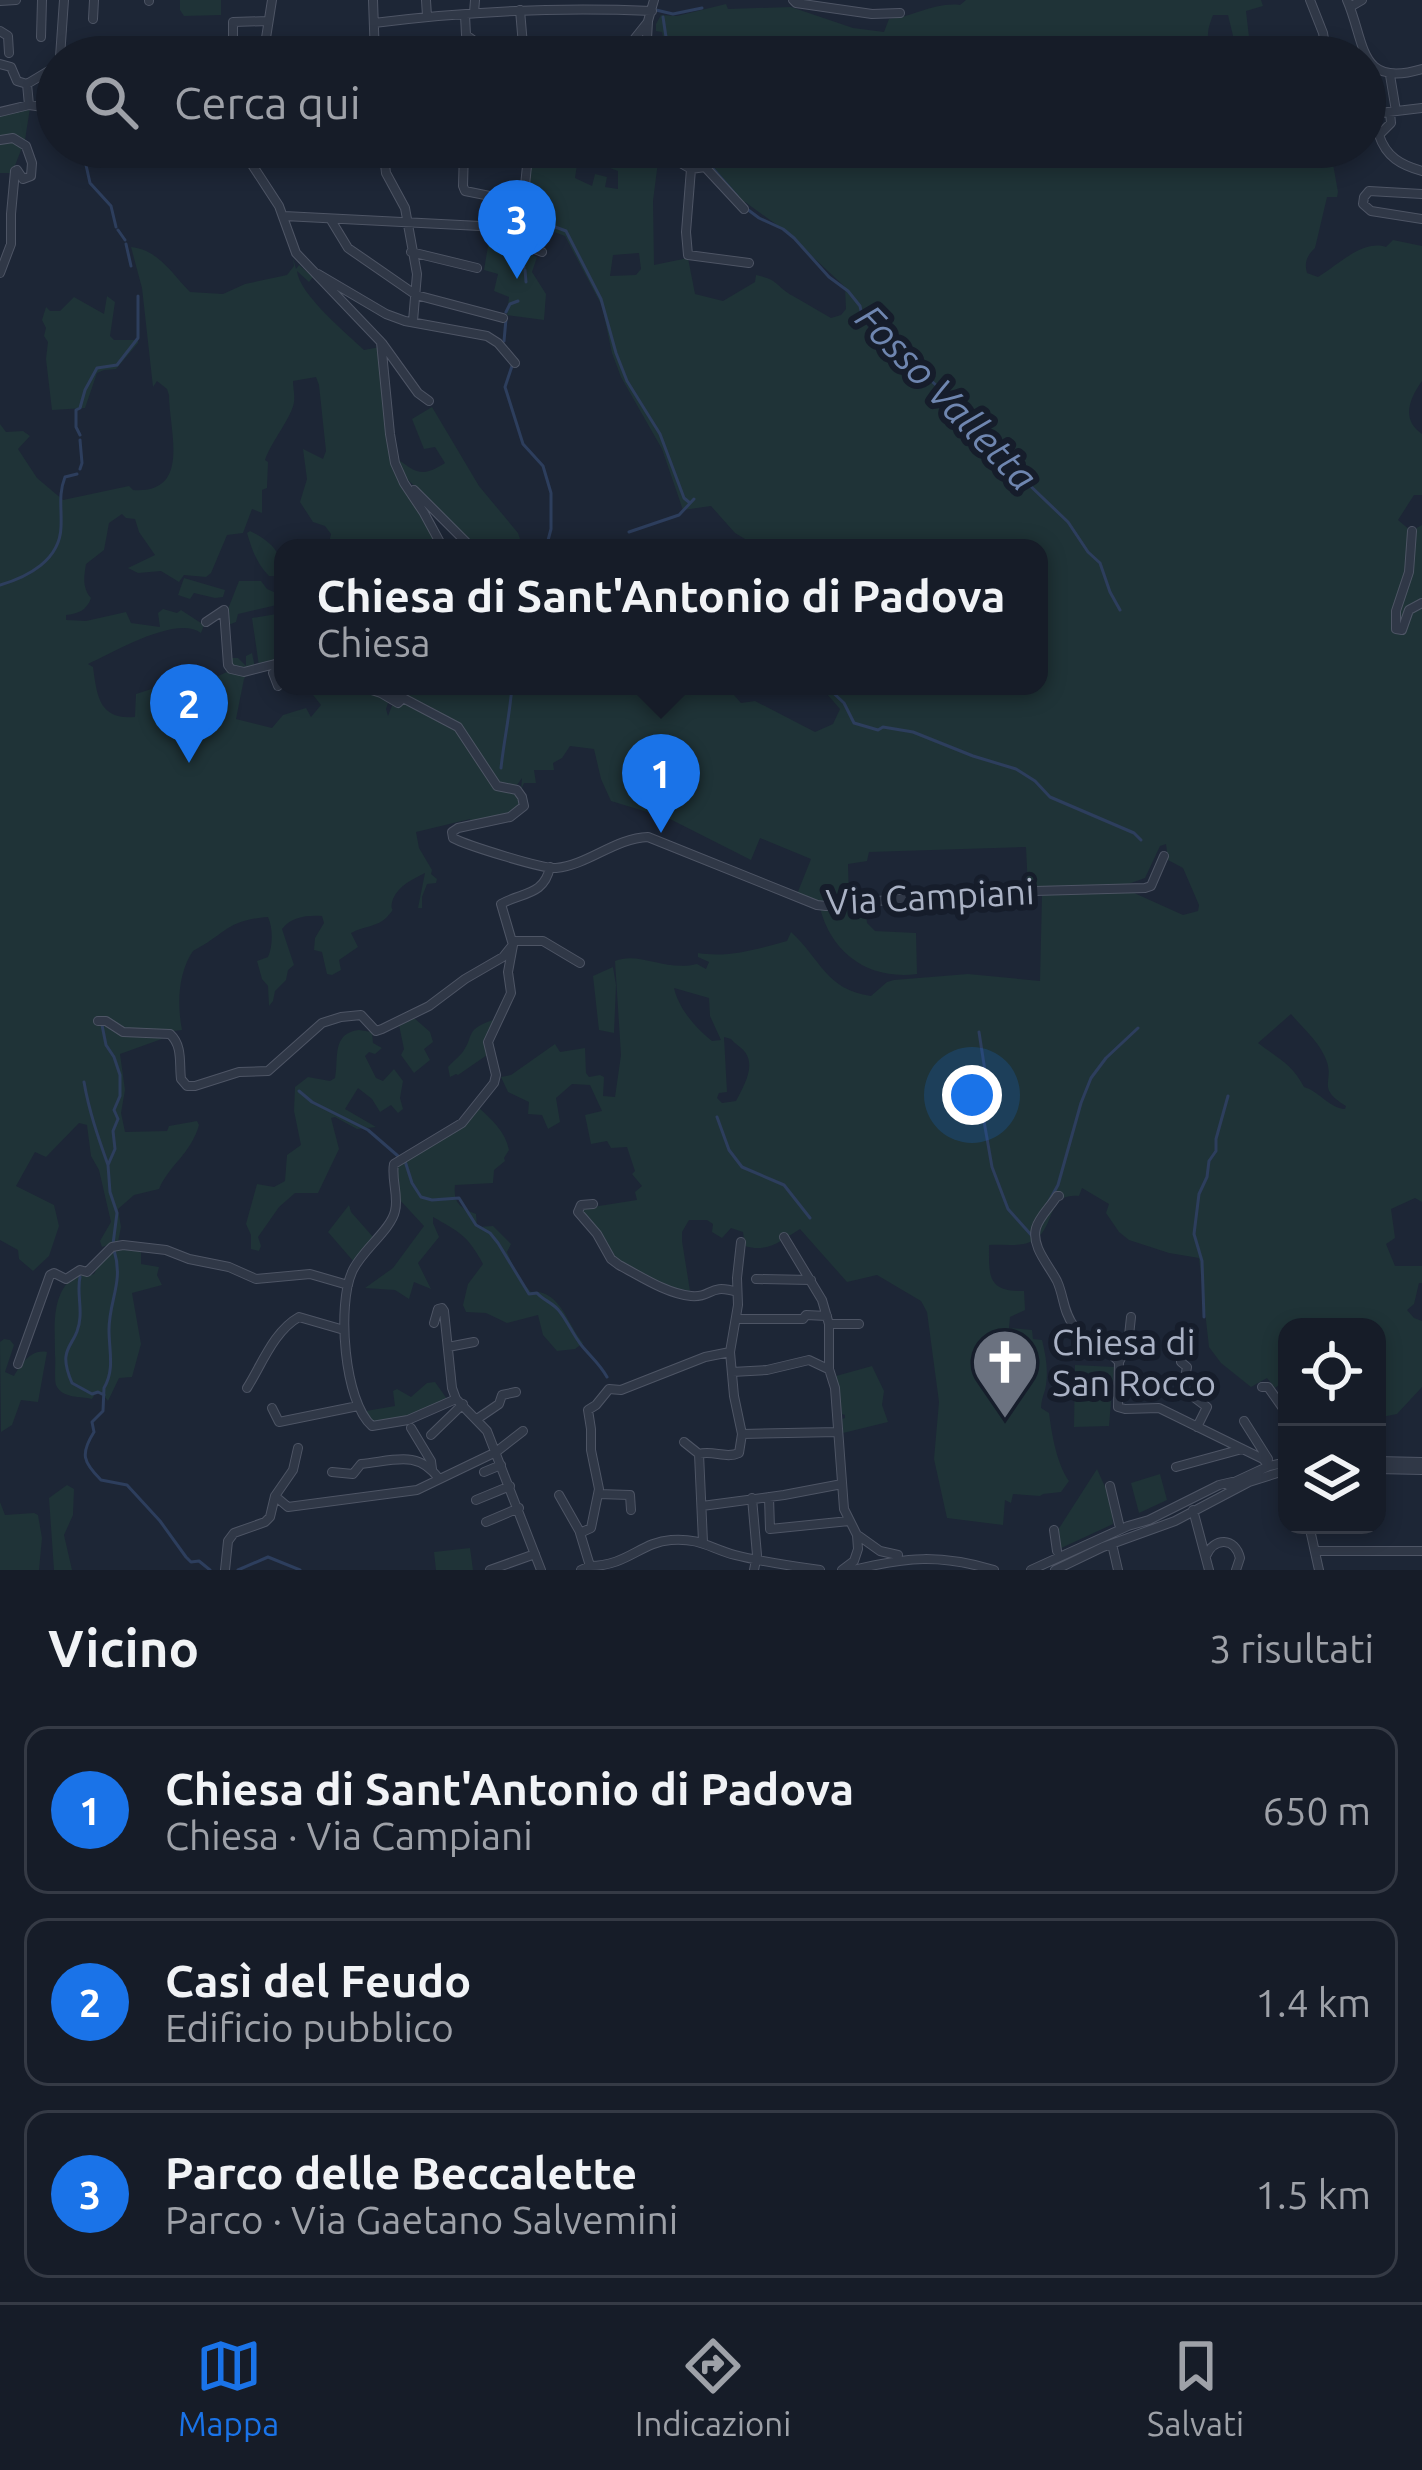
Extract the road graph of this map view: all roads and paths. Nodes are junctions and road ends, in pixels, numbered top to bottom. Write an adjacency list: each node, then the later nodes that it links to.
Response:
1 (16, 0): 12 (street)
2 (42, 0): 23 (street)
3 (64, 0): 24 (street)
4 (94, 0): 19 (street)
5 (272, 0): 20 (street)
6 (373, 0): 21 (street)
7 (426, 0): 18 (street)
8 (475, 0): 16 (street)
9 (793, 0): 17 (street)
10 (1310, 0): 31 (street)
11 (1362, 0): 13 (street)
12 (0, 1)
13 (1348, 3): 32 (street)
14 (520, 10): 15 (street); 16 (street); 29 (street)
15 (651, 11): 30 (street)
16 (469, 14): 18 (street); 28 (street)
17 (900, 14)
18 (427, 16): 21 (street)
19 (93, 19)
20 (266, 21): 25 (street); 26 (street)
21 (374, 23): 27 (street)
22 (0, 31): 33 (street)
23 (41, 36)
24 (61, 36)
25 (233, 36)
26 (265, 36)
27 (375, 36)
28 (468, 36)
29 (523, 36)
30 (634, 36)
31 (1324, 36)
32 (1359, 36)
33 (9, 52)
34 (0, 64): 39 (street)
35 (1422, 69): 37 (street)
36 (1386, 73): 37 (street)
37 (1390, 75): 43 (street)
38 (36, 79): 39 (street)
39 (27, 84): 40 (street)
40 (29, 105): 41 (street); 44 (street)
41 (36, 106)
42 (1422, 108): 43 (street)
43 (1393, 111): 45 (street); 46 (street)
44 (0, 112)
45 (1386, 112)
46 (1386, 128)
47 (0, 140): 71 (street)
48 (1386, 148): 56 (street)
49 (255, 168): 61 (street)
50 (386, 168): 64 (street)
51 (463, 168): 58 (street)
52 (525, 168): 66 (street)
53 (696, 168): 55 (street)
54 (707, 168): 60 (street)
55 (691, 169): 69 (street)
56 (1422, 171)
57 (1422, 194): 62 (street)
58 (515, 201)
59 (495, 202): 66 (street)
60 (744, 205)
61 (287, 219): 63 (street); 72 (street)
62 (1422, 219)
63 (331, 220): 64 (street); 73 (street)
64 (406, 222): 66 (street); 67 (street)
65 (546, 227): 66 (street)
66 (514, 233): 68 (street)
67 (411, 252): 70 (street); 73 (street)
68 (542, 252)
69 (749, 263)
70 (477, 268)
71 (0, 273)
72 (317, 274): 75 (street); 76 (street)
73 (416, 295): 74 (street); 75 (street)
74 (503, 318)
75 (413, 321): 77 (street)
76 (381, 342): 78 (street); 79 (street)
77 (515, 363)
78 (429, 401)
79 (404, 482): 81 (street); 82 (street)
80 (1412, 531): 83 (street)
81 (438, 539)
82 (463, 539)
83 (1422, 603)
84 (206, 622): 85 (street)
85 (274, 666)
86 (384, 695): 88 (street)
87 (399, 695): 88 (street)
88 (403, 698): 90 (street)
89 (1164, 856): 90 (street, Via Campiani)
90 (545, 865): 91 (street)
91 (513, 944): 92 (street); 93 (street); 100 (street)
92 (580, 964)
93 (98, 1021)
94 (1058, 1196): 112 (street)
95 (593, 1204): 101 (street)
96 (784, 1237): 99 (street)
97 (741, 1242): 101 (street)
98 (756, 1279): 99 (street)
99 (811, 1280): 104 (street)
100 (348, 1285): 107 (street); 113 (street)
101 (737, 1292): 103 (street)
102 (1131, 1317): 112 (street)
103 (736, 1319): 104 (street); 111 (street)
104 (828, 1320): 106 (street); 114 (street)
105 (434, 1323): 110 (street)
106 (859, 1324)
107 (345, 1330): 116 (street); 121 (street)
108 (1186, 1330): 125 (street)
109 (474, 1342): 110 (street)
110 (448, 1347): 119 (street)
111 (730, 1352): 115 (street); 149 (street)
112 (1119, 1362): 125 (street)
113 (18, 1364)
114 (830, 1369): 115 (street); 128 (street)
115 (732, 1372): 129 (street)
116 (248, 1388)
117 (1262, 1388): 120 (street)
118 (516, 1392): 123 (street)
119 (459, 1401): 121 (street); 123 (street); 130 (street)
120 (1278, 1401)
121 (358, 1406): 122 (street)
122 (272, 1408)
123 (477, 1419): 134 (street)
124 (1244, 1421): 137 (street)
125 (1197, 1427): 133 (street)
126 (412, 1428): 145 (street)
127 (523, 1432): 134 (street)
128 (838, 1432): 129 (street); 146 (street)
129 (742, 1433): 135 (street)
130 (431, 1435)
131 (685, 1442): 135 (street)
132 (298, 1448): 150 (street)
133 (1242, 1449): 137 (street); 140 (street)
134 (496, 1452): 136 (street); 145 (street)
135 (698, 1454): 155 (street)
136 (501, 1465): 144 (street); 147 (street)
137 (1270, 1466): 138 (street); 161 (street)
138 (1278, 1466)
139 (1386, 1466): 141 (street)
140 (1176, 1467)
141 (1422, 1468)
142 (1278, 1470): 158 (street)
143 (332, 1472): 145 (street)
144 (484, 1472)
145 (436, 1475): 150 (street)
146 (842, 1484): 151 (street); 159 (street)
147 (510, 1486): 154 (street); 156 (street)
148 (1110, 1486): 162 (street)
149 (598, 1494): 157 (street); 165 (street)
150 (275, 1496): 184 (street)
151 (769, 1497): 153 (street); 159 (street)
152 (559, 1498): 165 (street)
153 (752, 1498): 155 (street); 179 (street)
154 (476, 1500)
155 (702, 1506): 168 (street)
156 (519, 1508): 160 (street); 175 (street)
157 (631, 1510)
158 (1193, 1510): 161 (street); 176 (street)
159 (849, 1521): 167 (street)
160 (486, 1522)
161 (1156, 1522): 163 (street); 169 (street)
162 (1119, 1524)
163 (1137, 1524): 191 (street); 192 (street)
164 (1054, 1529): 172 (street)
165 (580, 1532): 180 (street)
166 (1311, 1534): 173 (street)
167 (857, 1535): 170 (street); 171 (street)
168 (704, 1541): 179 (street); 180 (street)
169 (1112, 1544): 193 (street); 194 (street)
170 (858, 1549): 178 (street); 188 (street)
171 (880, 1551): 177 (street); 178 (street)
172 (1057, 1551)
173 (1315, 1551): 174 (street); 196 (street)
174 (1422, 1551)
175 (535, 1554): 185 (street); 186 (street)
176 (1206, 1556): 183 (street); 195 (street)
177 (912, 1558): 178 (street); 182 (street)
178 (879, 1563): 189 (street)
179 (755, 1564): 181 (street)
180 (590, 1567)
181 (768, 1567): 187 (street)
182 (980, 1568): 190 (street)
183 (1210, 1569)
184 (225, 1570)
185 (490, 1570)
186 (541, 1570)
187 (820, 1570)
188 (842, 1570)
189 (853, 1570)
190 (994, 1570)
191 (1031, 1570)
192 (1042, 1570)
193 (1055, 1570)
194 (1118, 1570)
195 (1236, 1570)
196 (1319, 1570)

